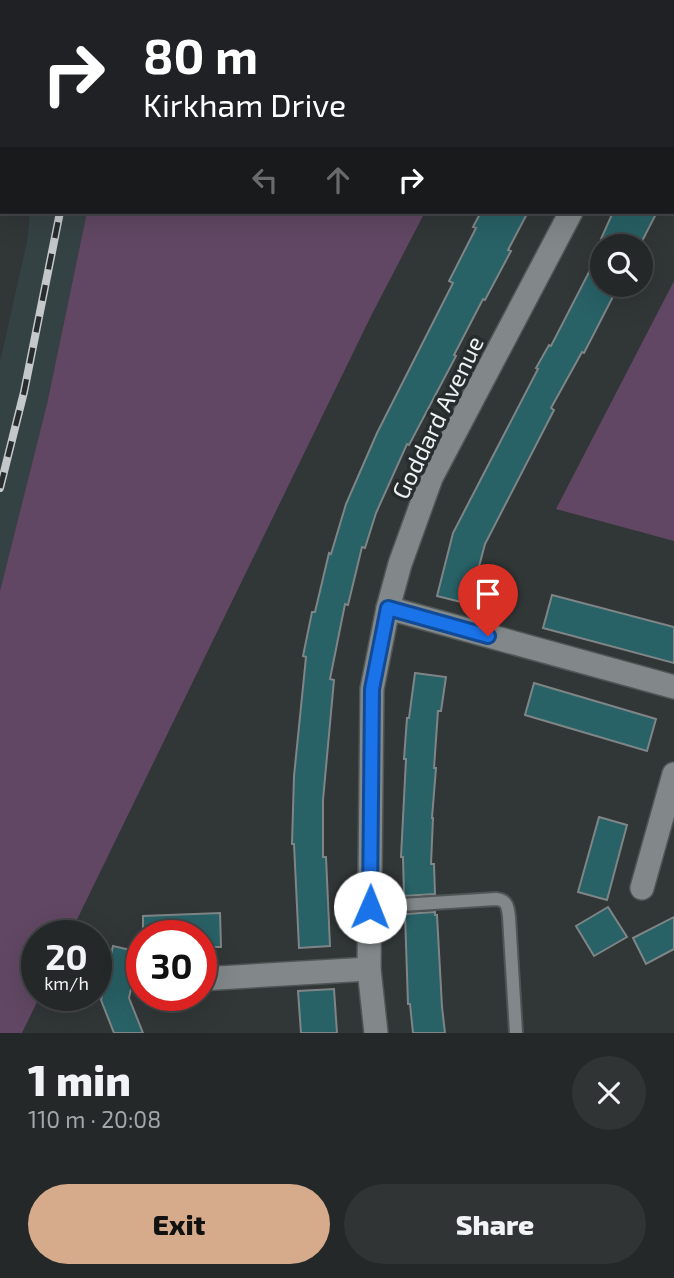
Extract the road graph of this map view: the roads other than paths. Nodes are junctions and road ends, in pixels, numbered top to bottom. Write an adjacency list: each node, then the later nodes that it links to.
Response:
1 (569, 214): 2 (street, Goddard Avenue)
2 (388, 608): 3 (street); 6 (street, Goddard Avenue)
3 (674, 687)
4 (674, 774): 5 (street)
5 (642, 888)
6 (370, 907): 7 (street, Goddard Avenue); 10 (lane)
7 (369, 970): 8 (street); 9 (street, Goddard Avenue)
8 (217, 978)
9 (376, 1033)
10 (516, 1033)

